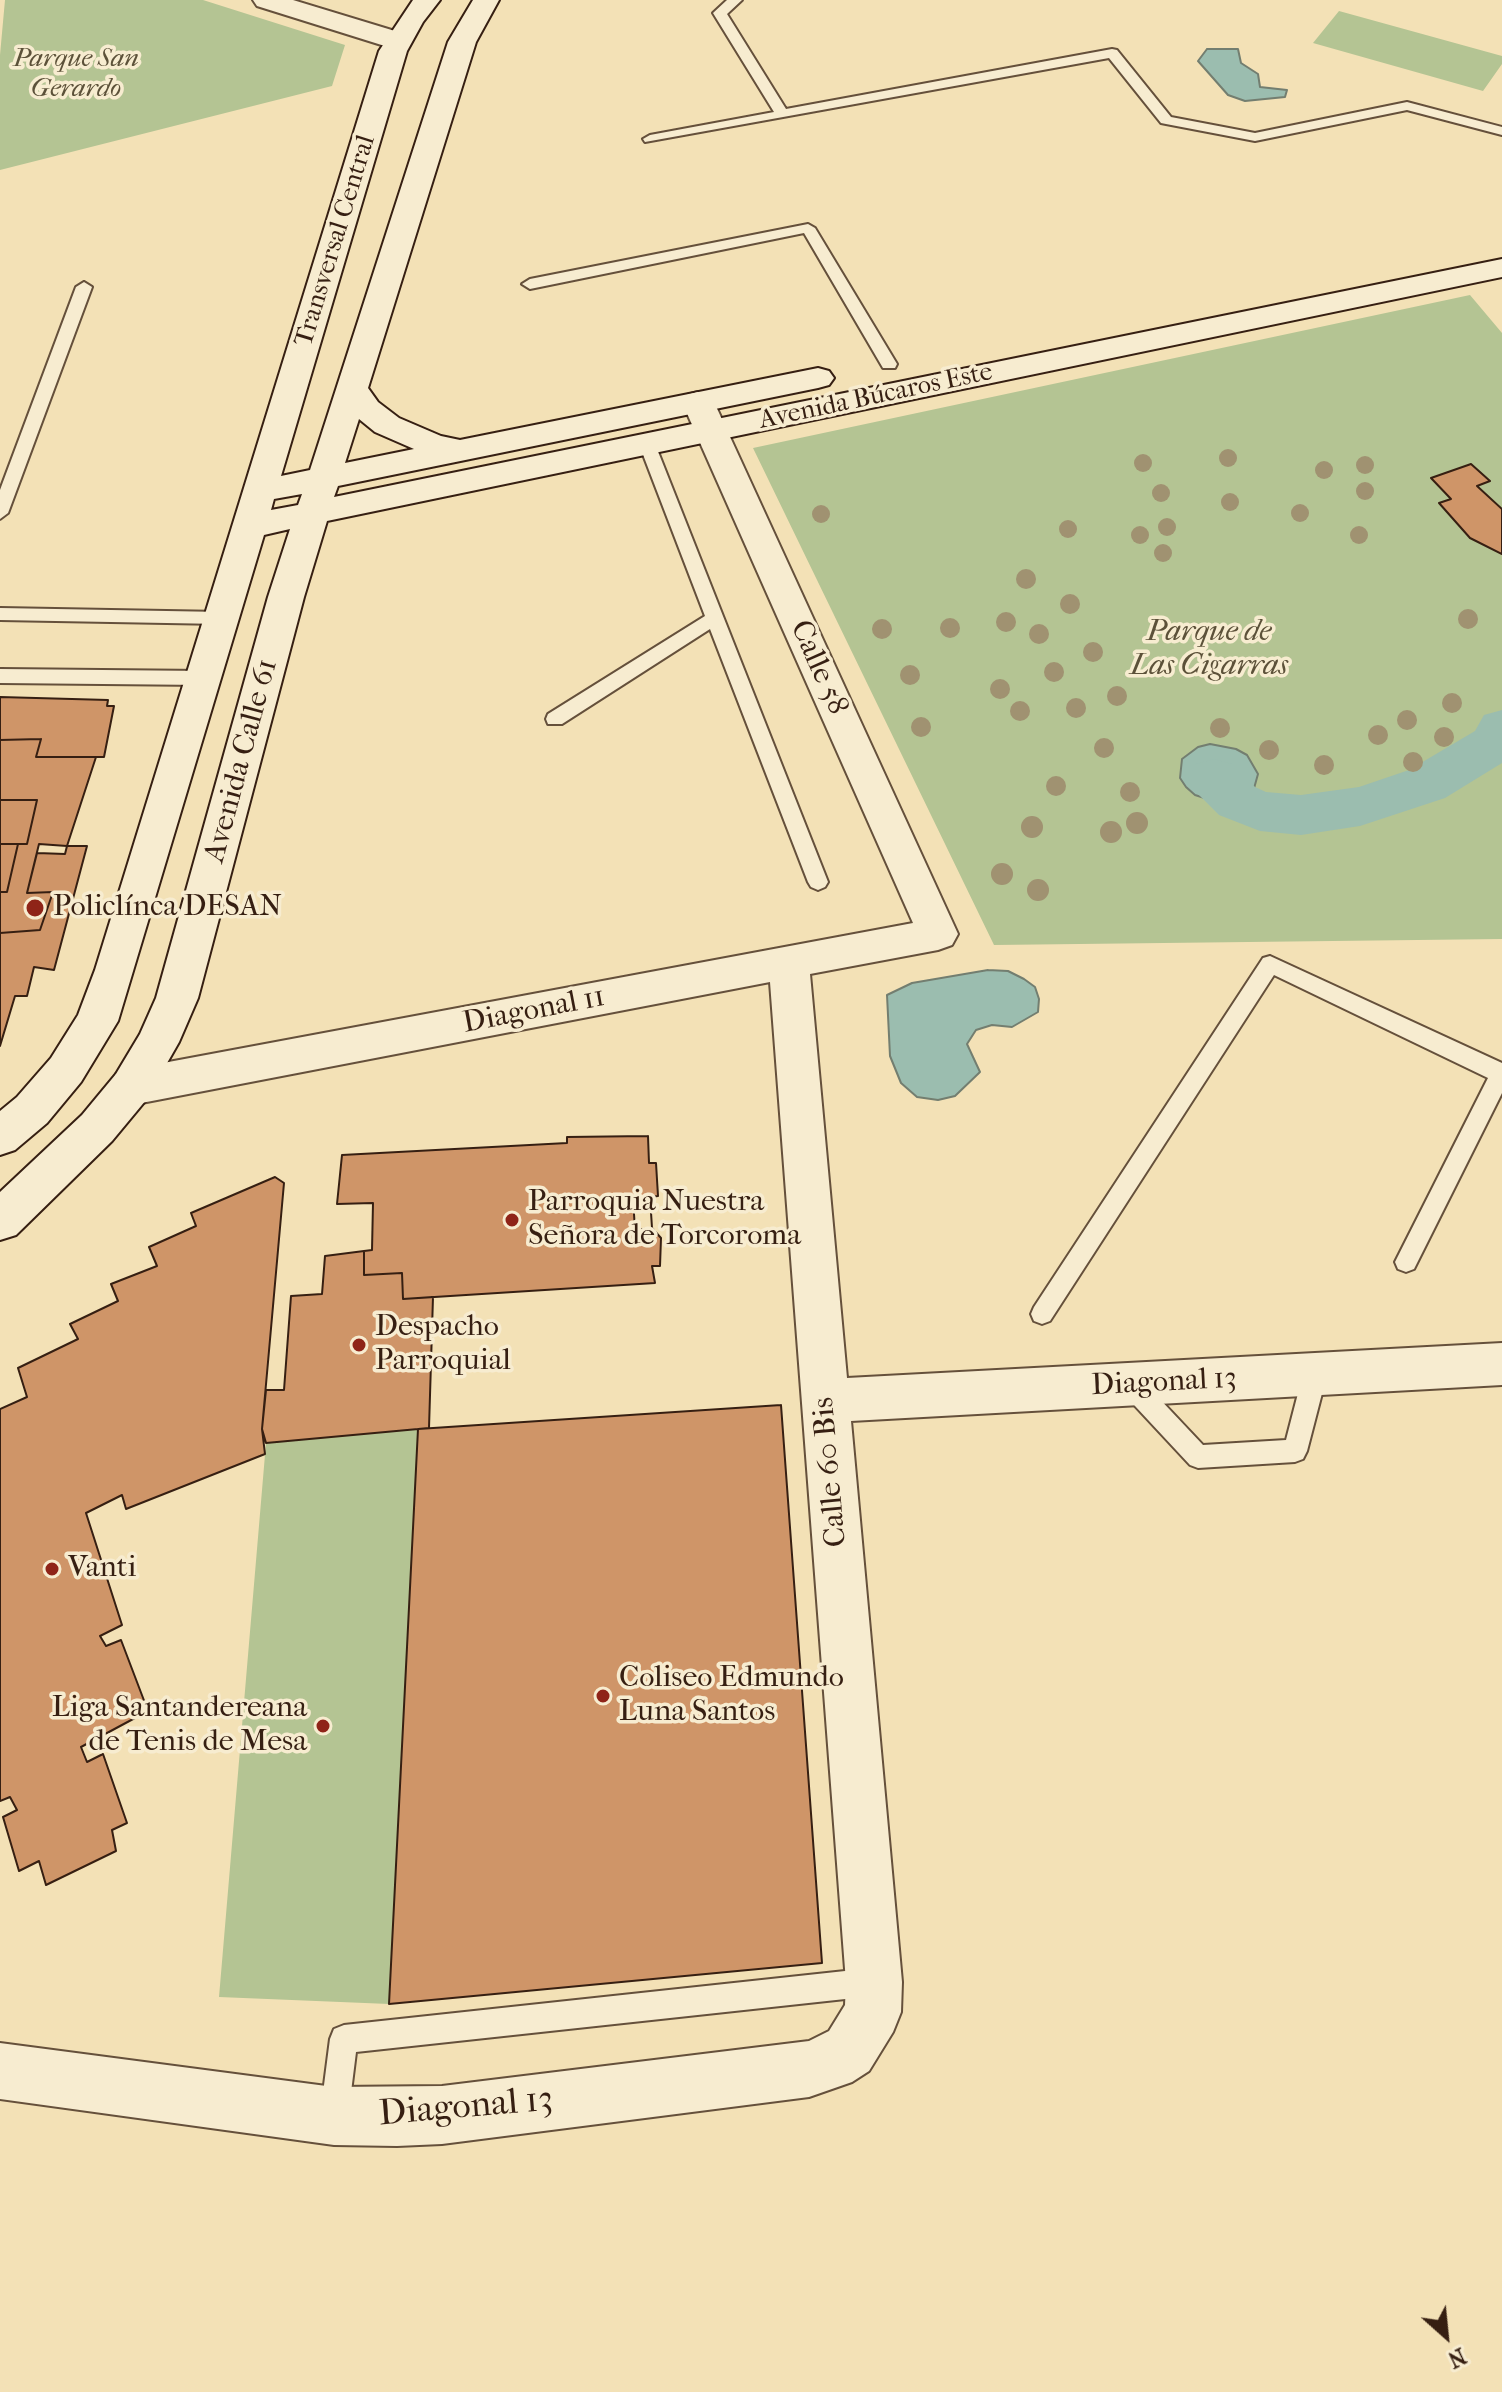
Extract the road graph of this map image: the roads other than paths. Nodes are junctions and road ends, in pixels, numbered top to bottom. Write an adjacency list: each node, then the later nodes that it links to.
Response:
1 (266, 0): 5 (street)
2 (427, 0): 5 (street, Transversal Central)
3 (486, 0): 15 (street)
4 (735, 0): 6 (lane)
5 (398, 41): 20 (street, Transversal Central)
6 (782, 114): 7 (lane); 8 (lane)
7 (1502, 131)
8 (650, 139)
9 (1502, 239): 13 (street, Avenida Búcaros Este)
10 (1502, 268): 16 (street, Avenida Búcaros Este)
11 (530, 284): 14 (lane)
12 (84, 287): 21 (lane)
13 (1027, 336)
14 (878, 366): 16 (street, Avenida Búcaros Este)
15 (354, 391): 18 (street); 19 (street)
16 (705, 417): 17 (street, Avenida Búcaros Este); 18 (street, Avenida Búcaros Este); 29 (street, Calle 58)
17 (647, 444): 19 (street, Avenida Búcaros Este); 24 (lane)
18 (460, 451): 19 (street, Avenida Búcaros Este)
19 (318, 496): 20 (street, Avenida Búcaros Este); 32 (street, Avenida Calle 61)
20 (256, 509): 23 (street, Avenida Calle 61)
21 (0, 513)
22 (0, 614): 23 (lane)
23 (222, 618): 26 (street, Avenida Calle 61)
24 (715, 618): 27 (lane); 28 (lane)
25 (0, 676): 26 (lane)
26 (205, 678): 33 (street, Avenida Calle 61)
27 (555, 719)
28 (818, 882)
29 (938, 934): 30 (street, Diagonal 11)
30 (789, 963): 32 (street, Diagonal 11); 40 (street, Calle 60 Bis)
31 (1502, 1073): 35 (lane); 36 (lane)
32 (131, 1087): 34 (street, Avenida Calle 61)
33 (0, 1137)
34 (0, 1221)
35 (1406, 1262)
36 (1042, 1314)
37 (1502, 1364): 38 (street, Diagonal 13)
38 (1315, 1374): 39 (street, Diagonal 13); 39 (lane)
39 (1130, 1384): 40 (street, Diagonal 13)
40 (825, 1401): 41 (street, Calle 60 Bis)
41 (874, 1982): 43 (street, Diagonal 13); 43 (lane)
42 (1, 2072): 43 (street, Diagonal 13)
43 (334, 2116)

